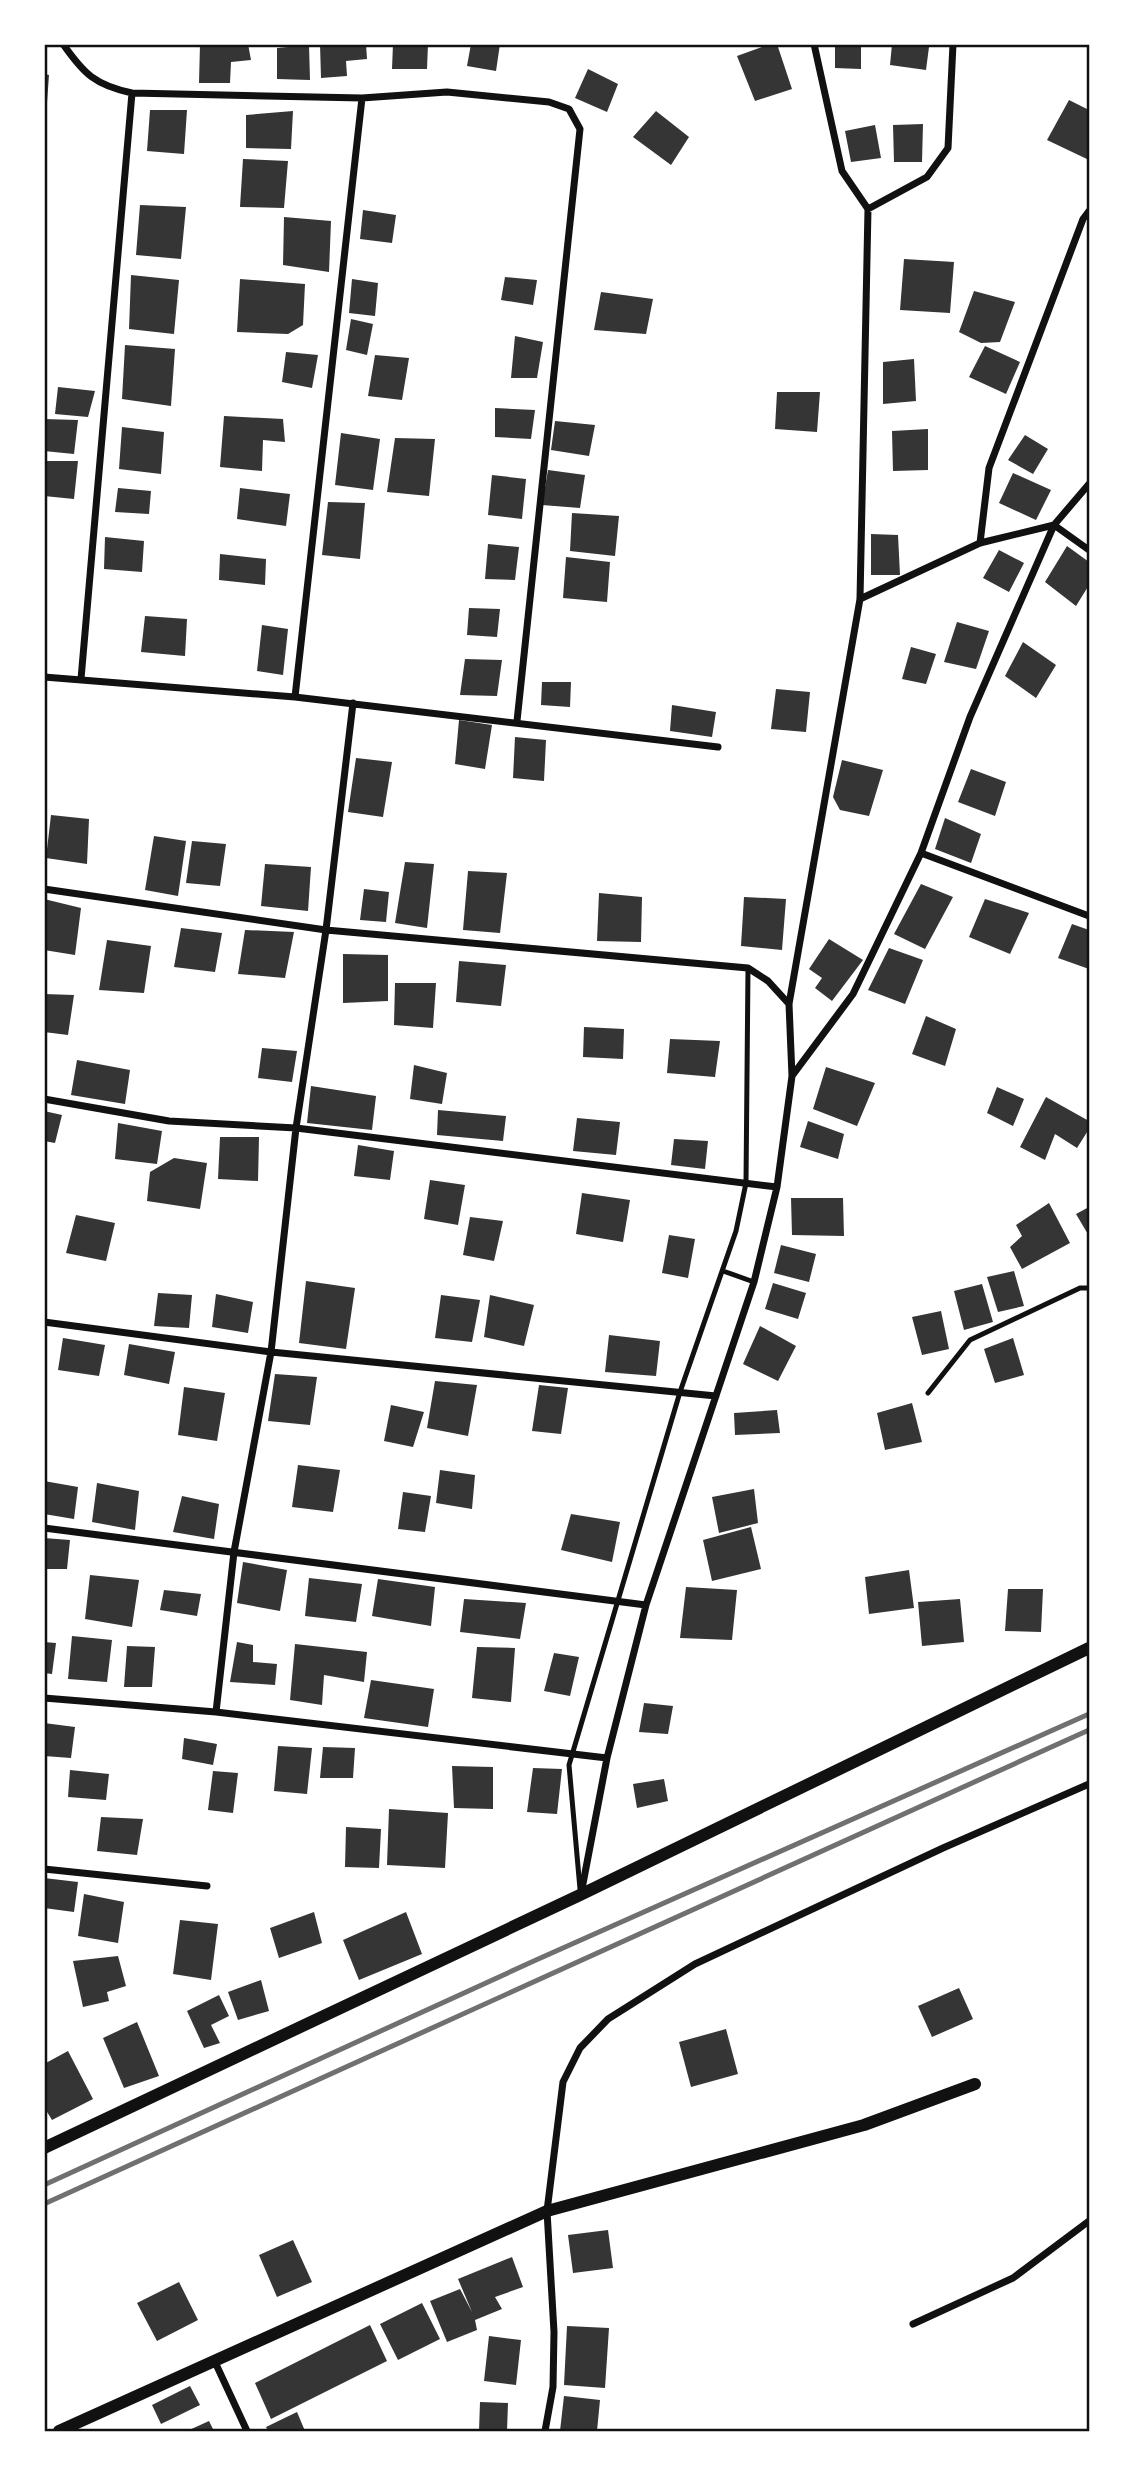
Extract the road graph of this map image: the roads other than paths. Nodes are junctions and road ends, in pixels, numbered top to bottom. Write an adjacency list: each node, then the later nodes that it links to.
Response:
1 (63, 44): 4 (street)
2 (814, 44): 6 (street)
3 (953, 44): 6 (street)
4 (132, 93): 5 (street); 14 (street)
5 (362, 98): 15 (street); 17 (street)
6 (868, 209): 12 (street)
7 (1089, 211): 10 (street)
8 (1089, 484): 9 (street)
9 (1054, 525): 10 (street); 11 (street); 19 (street)
10 (980, 543): 12 (street)
11 (1089, 550)
12 (860, 599): 24 (street)
13 (44, 677): 14 (street)
14 (81, 679): 15 (street)
15 (295, 697): 16 (street)
16 (353, 703): 17 (street); 22 (street)
17 (516, 721): 18 (street)
18 (718, 747)
19 (920, 853): 21 (street); 25 (street)
20 (44, 889): 22 (street)
21 (1089, 916)
22 (326, 930): 23 (street); 27 (street)
23 (748, 968): 24 (street); 28 (lane)
24 (789, 1004): 25 (street)
25 (792, 1076): 29 (street)
26 (44, 1099): 27 (street)
27 (296, 1128): 28 (street); 34 (street)
28 (746, 1183): 29 (street); 30 (lane)
29 (776, 1187): 31 (street)
30 (723, 1271): 31 (lane); 35 (lane)
31 (754, 1282): 37 (street)
32 (1089, 1287): 36 (lane)
33 (44, 1322): 34 (street)
34 (271, 1352): 35 (street); 39 (street)
35 (680, 1392): 37 (street); 40 (lane)
36 (928, 1393)
37 (716, 1396): 41 (street)
38 (44, 1528): 39 (street)
39 (234, 1552): 40 (street); 44 (street)
40 (618, 1601): 41 (street); 45 (lane)
41 (646, 1605): 46 (street)
42 (1089, 1648): 50 (street)
43 (44, 1698): 44 (street)
44 (216, 1712): 45 (street)
45 (573, 1754): 46 (street); 50 (lane)
46 (607, 1758): 50 (street)
47 (1089, 1784): 53 (street)
48 (44, 1869): 49 (street)
49 (207, 1886)
50 (580, 1895): 52 (street)
51 (975, 2084): 53 (street)
52 (44, 2148)
53 (547, 2211): 56 (street); 59 (street)
54 (1089, 2221): 55 (street)
55 (914, 2324)
56 (215, 2362): 57 (street); 58 (street)
57 (59, 2431)
58 (247, 2431)
59 (545, 2431)

